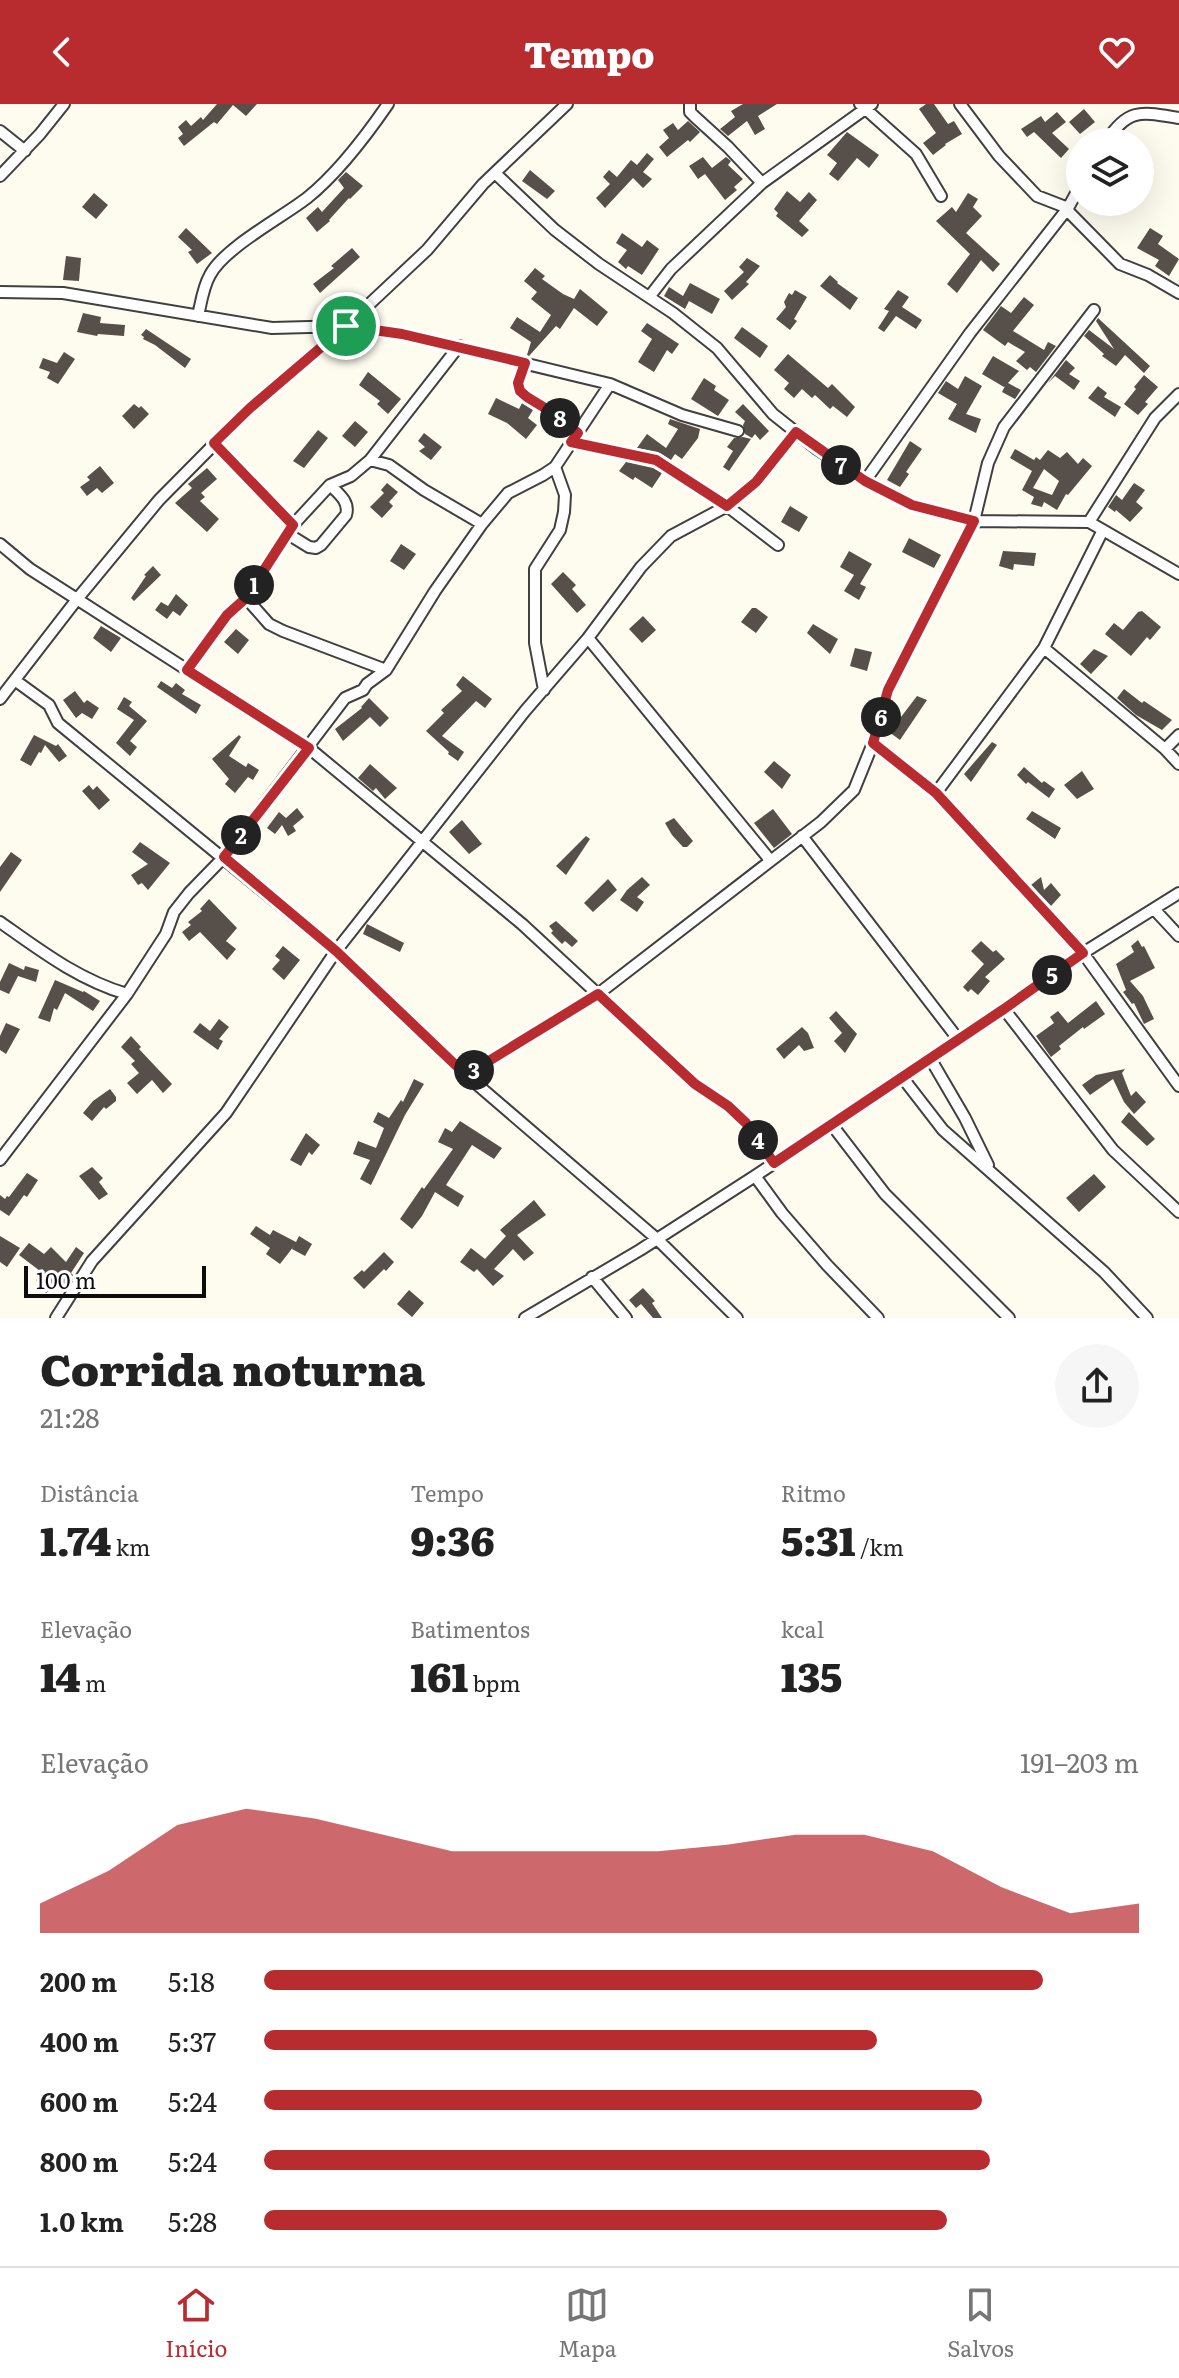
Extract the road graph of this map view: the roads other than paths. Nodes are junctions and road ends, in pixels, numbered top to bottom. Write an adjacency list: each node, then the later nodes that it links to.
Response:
1 (64, 104): 10 (street)
2 (388, 104): 21 (street)
3 (567, 104): 11 (street)
4 (690, 104): 13 (street)
5 (960, 104): 15 (street)
6 (866, 105): 13 (street); 14 (street)
7 (1179, 118): 8 (street)
8 (1115, 128)
9 (0, 131): 10 (street)
10 (25, 151): 12 (street)
11 (495, 173): 19 (street); 22 (street)
12 (0, 176)
13 (762, 183): 19 (street)
14 (941, 196)
15 (1066, 209): 33 (street)
16 (1073, 216): 18 (street)
17 (0, 292): 21 (street)
18 (1179, 293)
19 (650, 296): 28 (street)
20 (1094, 310): 36 (street)
21 (198, 316): 22 (street)
22 (346, 326): 23 (street); 30 (street)
23 (459, 346): 24 (street); 31 (street)
24 (525, 363): 25 (street); 29 (street)
25 (610, 384): 27 (street); 29 (street)
26 (1179, 394): 37 (street)
27 (738, 431)
28 (796, 432): 33 (street); 35 (street)
29 (574, 438): 32 (street); 35 (street)
30 (214, 443): 39 (street); 44 (street)
31 (370, 460): 34 (street); 38 (street)
32 (555, 467): 38 (street); 51 (street)
33 (865, 481): 36 (street)
34 (330, 485): 39 (street); 39 (street)
35 (727, 506): 42 (street); 46 (street)
36 (974, 521): 37 (street); 54 (street)
37 (1089, 522): 40 (street)
38 (482, 524): 49 (street)
39 (290, 529): 45 (street)
40 (1103, 530): 43 (street); 47 (street)
41 (0, 544): 44 (street)
42 (778, 545)
43 (1179, 574)
44 (78, 598): 48 (street); 50 (street)
45 (246, 598): 48 (street); 49 (street)
46 (588, 638): 51 (street); 62 (street)
47 (1044, 648): 56 (street); 58 (street)
48 (187, 670): 55 (street)
49 (386, 670): 55 (street)
50 (16, 681): 52 (street); 61 (street)
51 (544, 690): 60 (street)
52 (0, 699)
53 (1179, 735): 56 (street)
54 (873, 743): 58 (street); 59 (street)
55 (309, 748): 60 (street); 61 (street)
56 (1165, 749): 57 (street)
57 (1179, 764)
58 (936, 793): 68 (street)
59 (802, 836): 62 (street); 72 (street)
60 (424, 841): 67 (street); 70 (street)
61 (224, 857): 67 (street); 69 (street)
62 (770, 860): 70 (street)
63 (1179, 893): 64 (street)
64 (1154, 909): 66 (street); 68 (street)
65 (0, 922): 69 (street)
66 (1179, 936)
67 (336, 951): 74 (street); 85 (street)
68 (1083, 953): 71 (street); 76 (street)
69 (127, 994): 78 (street)
70 (598, 994): 74 (street); 79 (street)
71 (1004, 1009): 72 (street); 82 (street)
72 (958, 1039): 73 (street)
73 (930, 1058): 75 (street); 80 (street)
74 (466, 1075): 83 (street)
75 (902, 1077): 77 (street); 80 (street)
76 (1179, 1086)
77 (832, 1125): 79 (street); 90 (street)
78 (0, 1160)
79 (774, 1163): 81 (street)
80 (990, 1170): 91 (street)
81 (755, 1176): 83 (street); 89 (street)
82 (1179, 1212)
83 (657, 1239): 84 (street); 88 (street)
84 (592, 1277): 86 (street); 87 (street)
85 (56, 1318)
86 (525, 1318)
87 (626, 1318)
88 (737, 1318)
89 (878, 1318)
90 (1009, 1318)
91 (1147, 1318)

